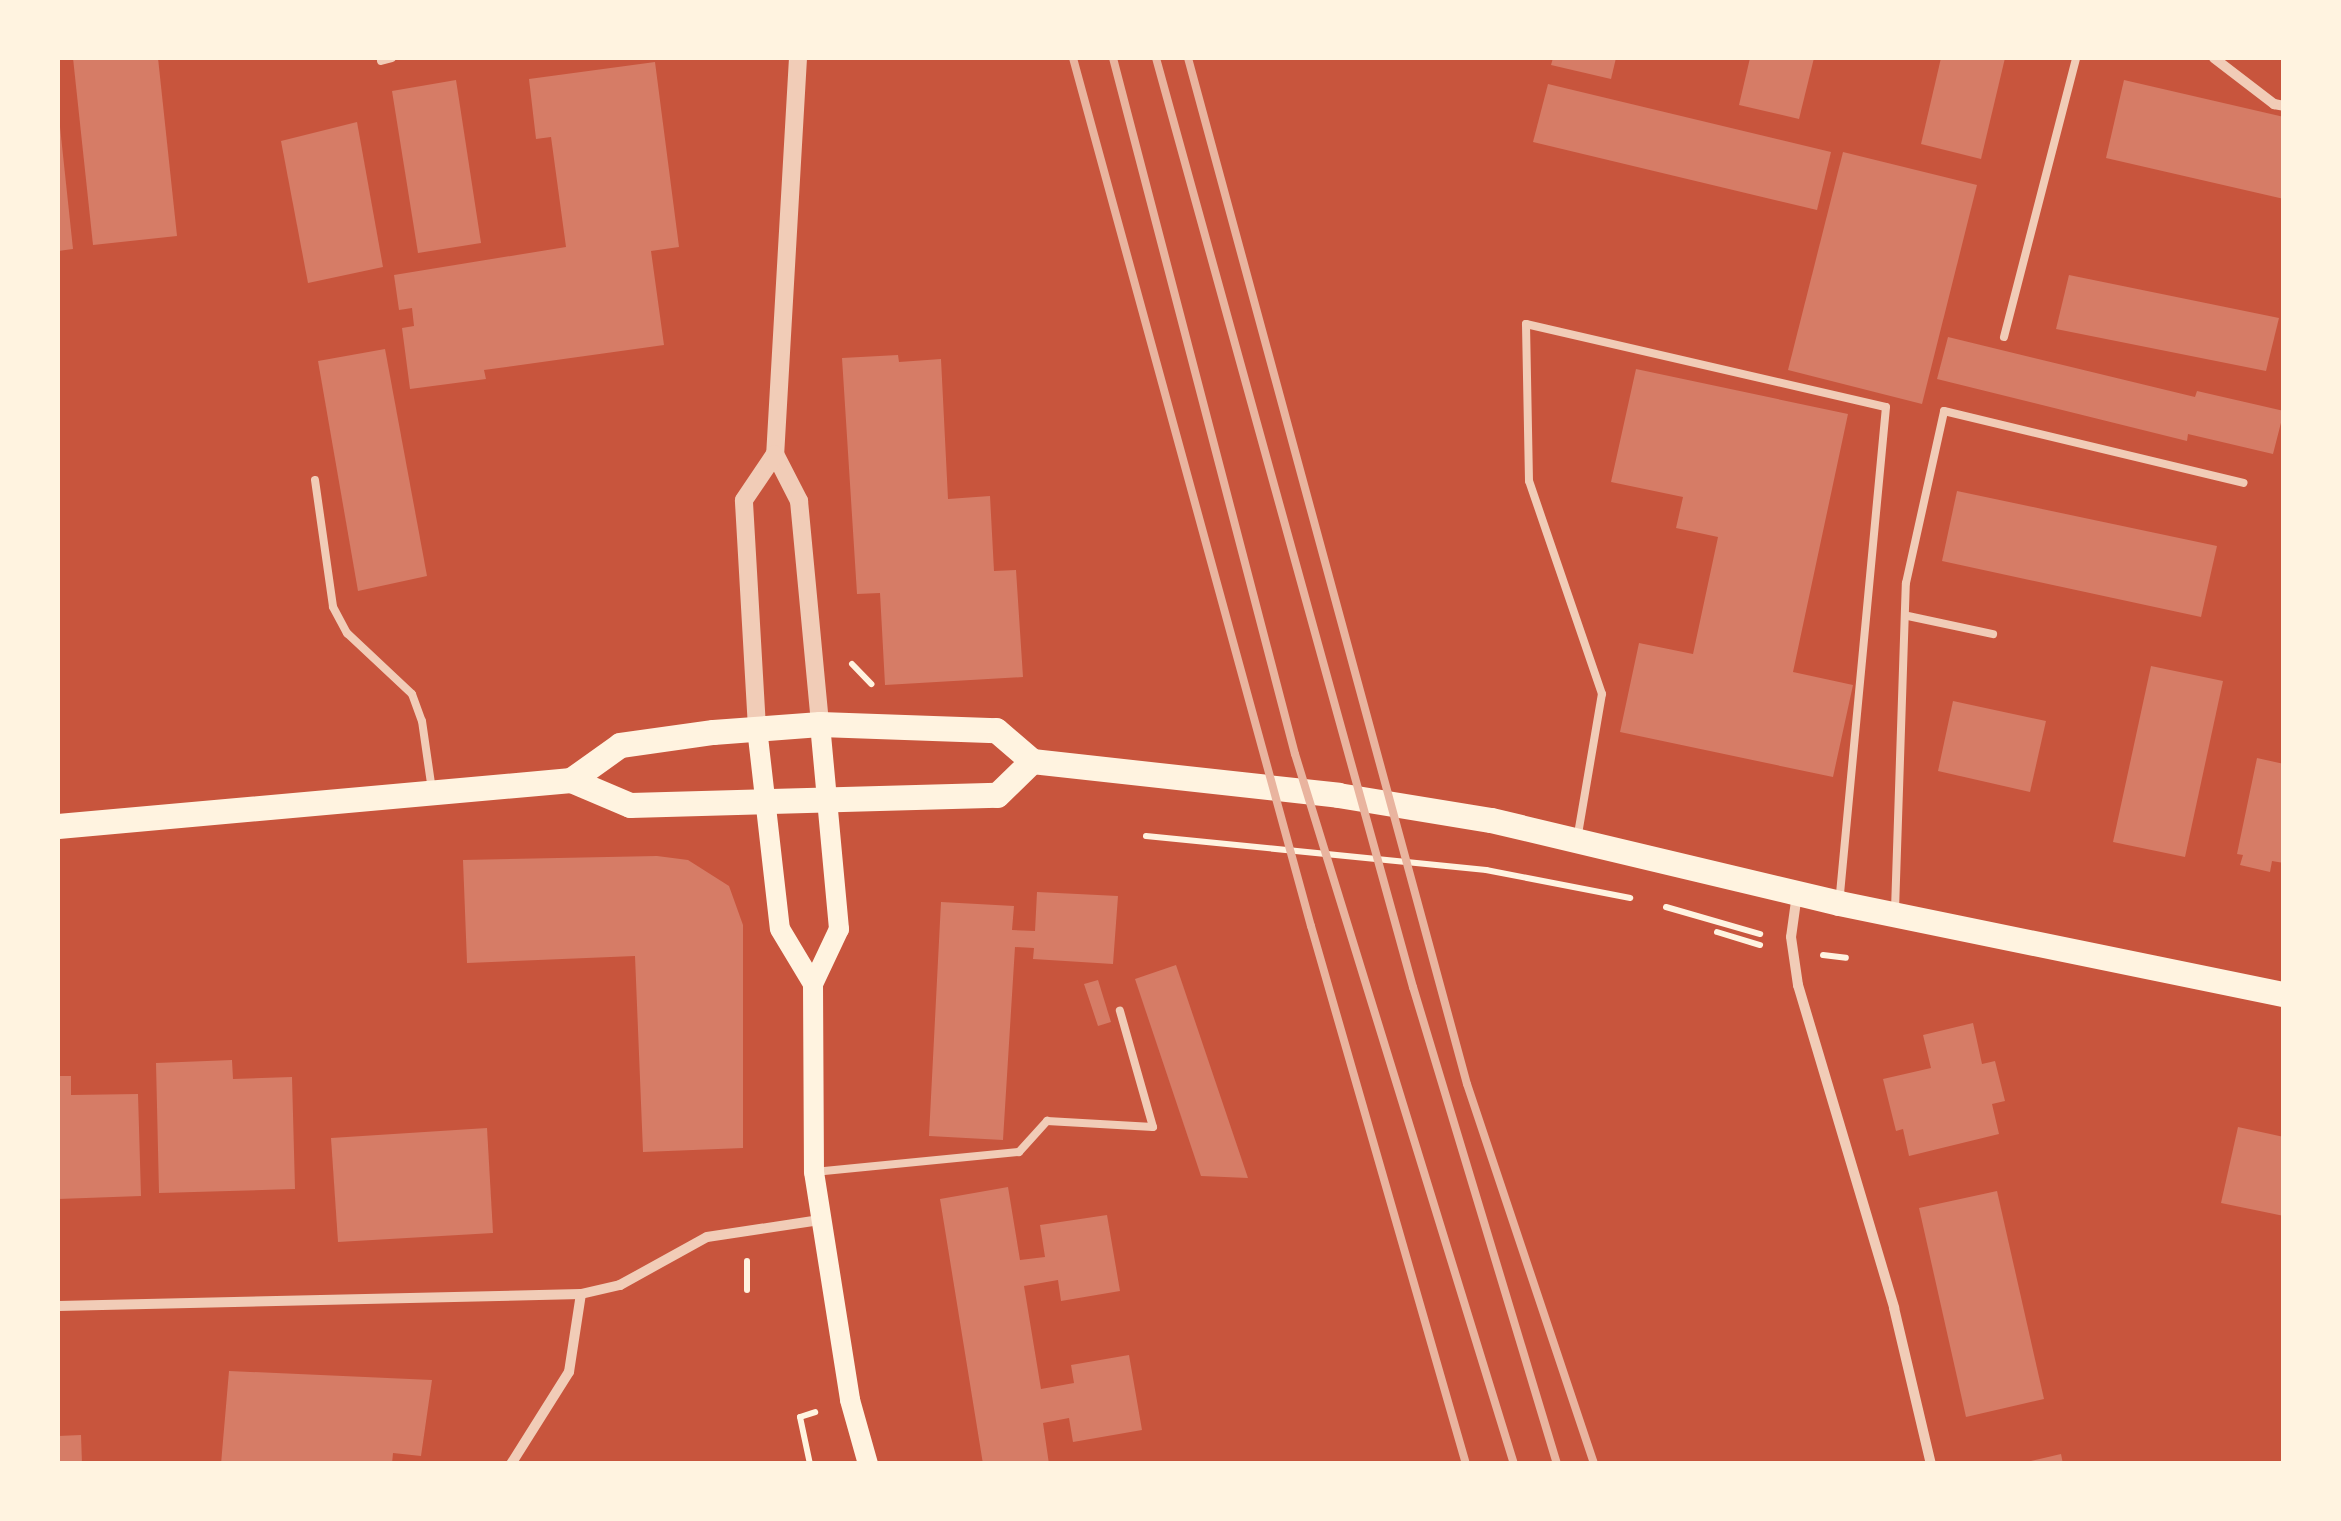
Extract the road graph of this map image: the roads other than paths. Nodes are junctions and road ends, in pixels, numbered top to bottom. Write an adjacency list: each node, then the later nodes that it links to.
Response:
1 (392, 58): 5 (lane)
2 (798, 58): 8 (street)
3 (2076, 58): 7 (lane)
4 (2214, 58): 6 (street)
5 (381, 61)
6 (2284, 106)
7 (2004, 337)
8 (775, 454): 13 (street); 14 (street)
9 (316, 480): 17 (lane)
10 (2243, 483): 11 (lane)
11 (1908, 616): 12 (lane); 24 (lane)
12 (1992, 634)
13 (820, 724): 14 (main road); 15 (main road); 18 (main road)
14 (757, 728): 16 (main road); 19 (main road)
15 (1032, 761): 18 (main road); 21 (main road)
16 (571, 780): 17 (main road); 19 (main road)
17 (433, 794): 20 (main road)
18 (826, 799): 19 (main road); 25 (main road)
19 (764, 801): 25 (main road)
20 (58, 826)
21 (1577, 840): 22 (main road); 23 (lane)
22 (1797, 893): 23 (main road); 34 (street)
23 (1839, 903): 24 (main road)
24 (1895, 914): 26 (main road)
25 (812, 984): 28 (main road)
26 (2284, 994)
27 (1120, 1011): 28 (lane)
28 (814, 1172): 29 (main road)
29 (820, 1220): 30 (street); 33 (main road)
30 (581, 1294): 31 (street); 32 (street)
31 (58, 1306)
32 (511, 1464)
33 (868, 1464)
34 (1931, 1464)

